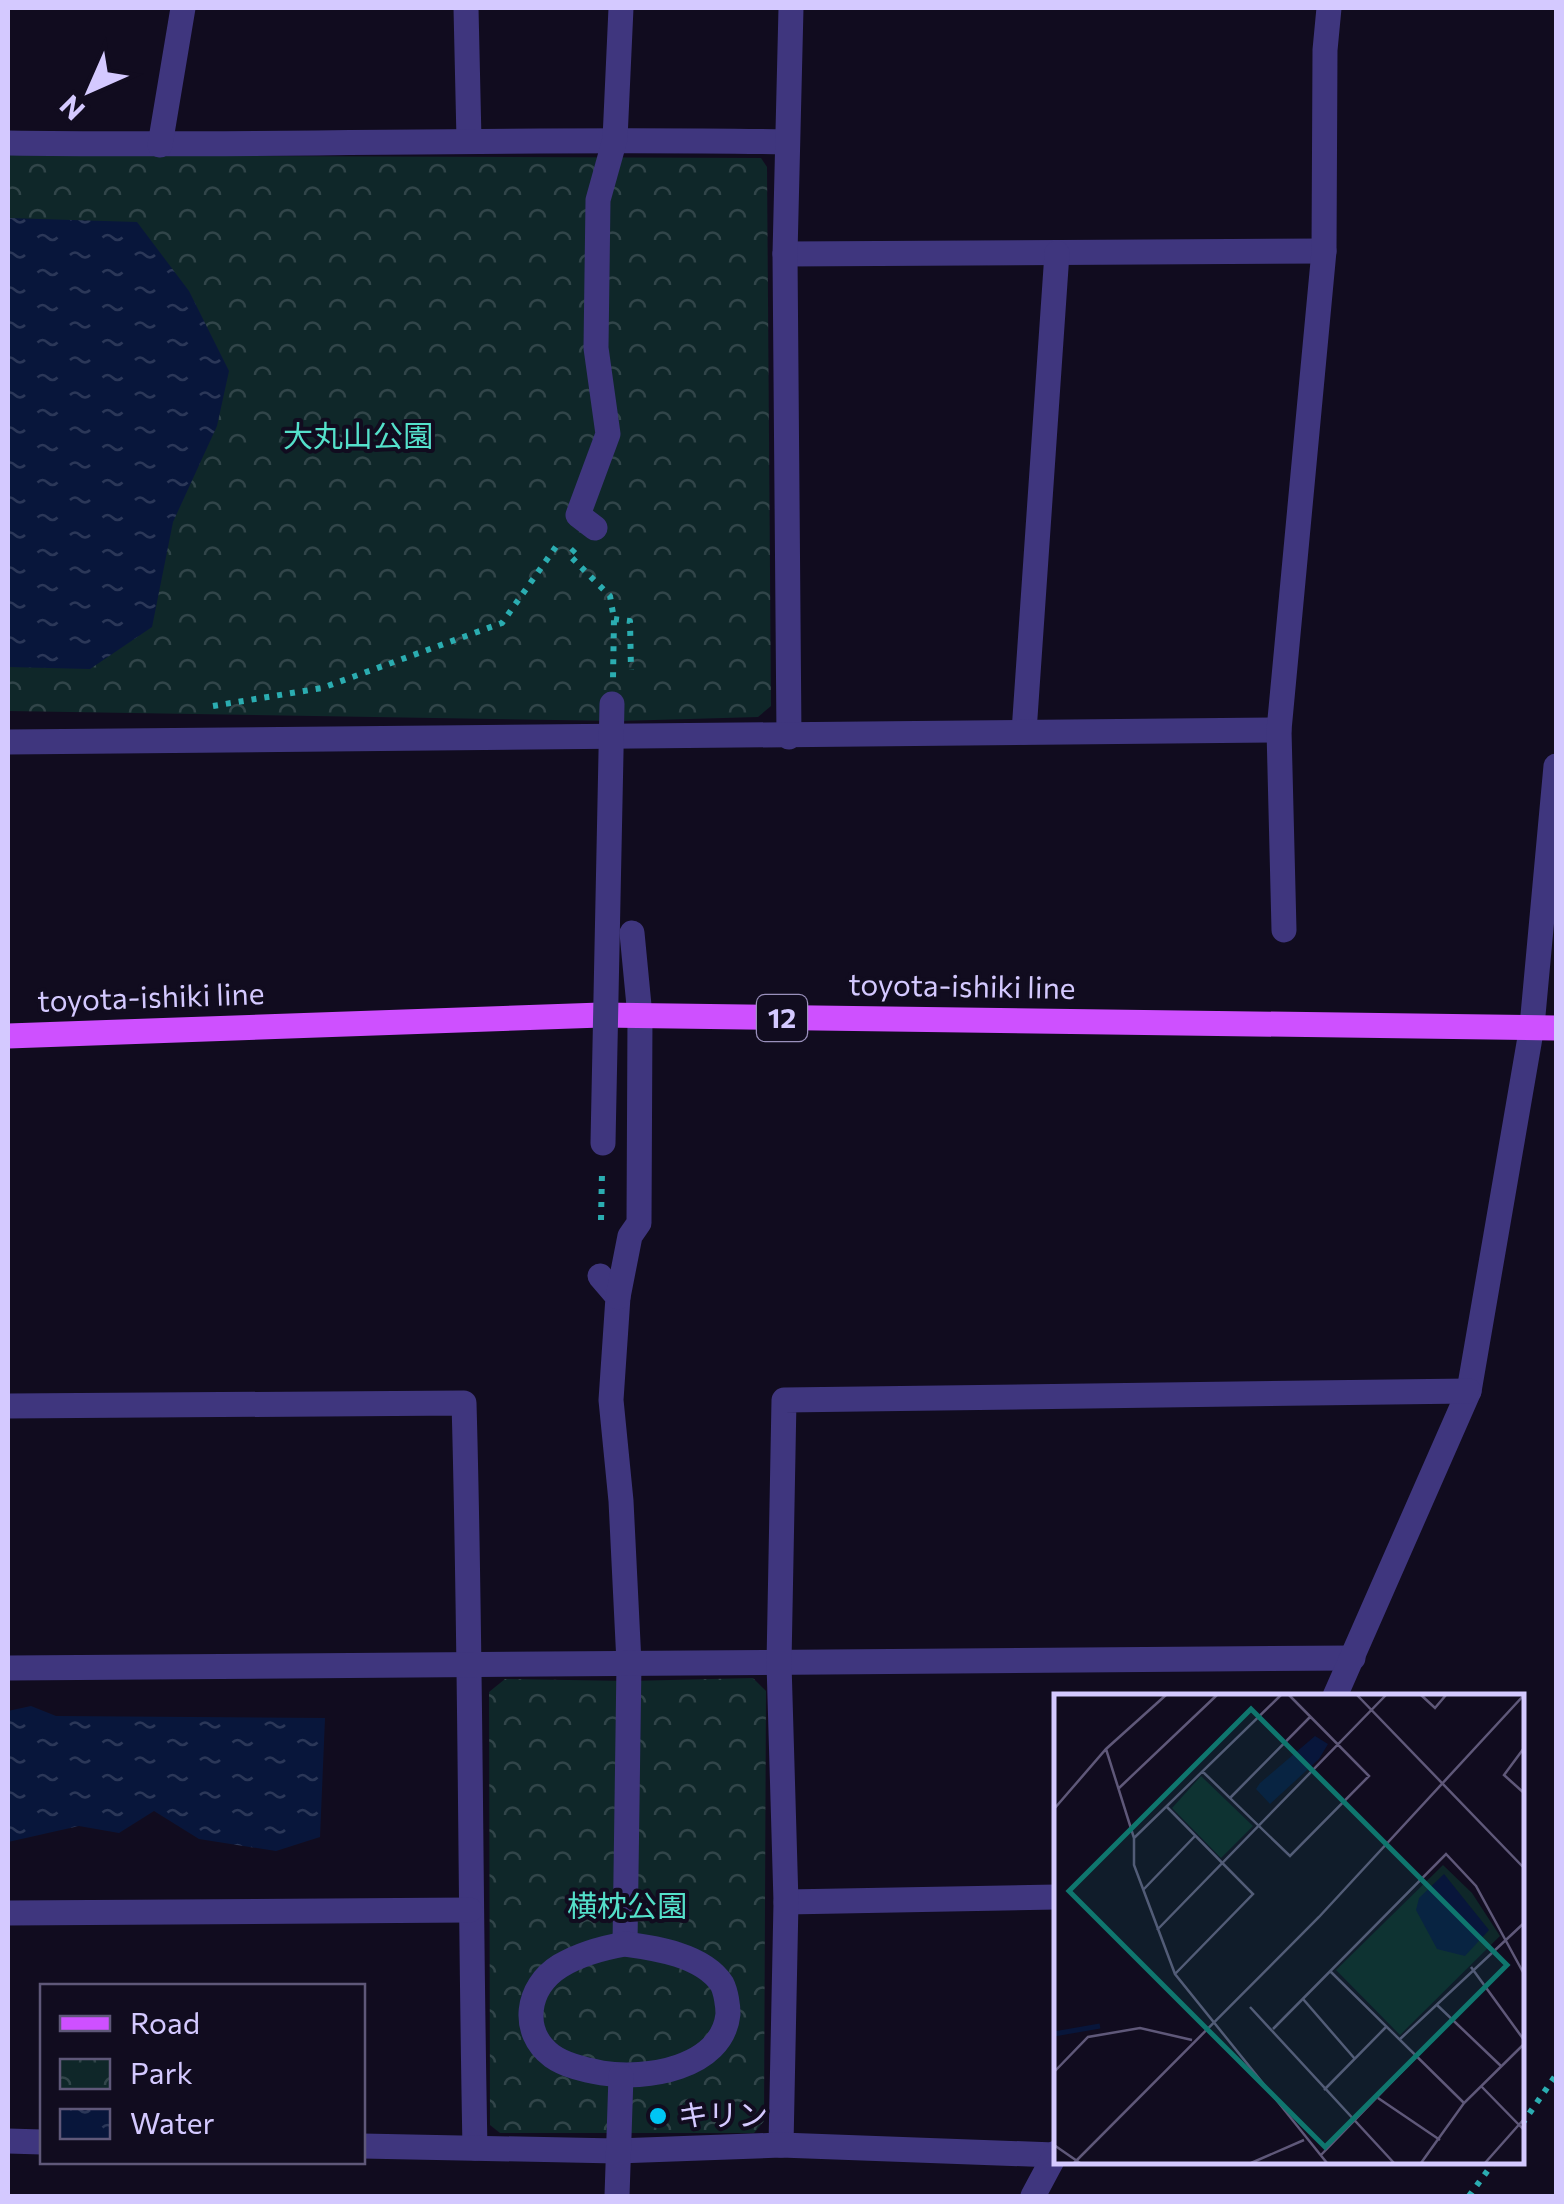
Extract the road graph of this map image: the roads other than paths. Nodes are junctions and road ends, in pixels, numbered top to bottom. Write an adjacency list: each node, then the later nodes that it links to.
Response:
1 (182, 8): 10 (street)
2 (466, 8): 7 (street)
3 (621, 8): 6 (street)
4 (791, 8): 8 (street)
5 (1329, 8): 11 (street)
6 (614, 139): 7 (street); 8 (street); 14 (street)
7 (469, 140): 10 (street)
8 (787, 142): 13 (street)
9 (8, 144): 10 (street)
10 (160, 145)
11 (1324, 251): 12 (street); 16 (street)
12 (1057, 253): 13 (street); 17 (street)
13 (785, 254): 18 (street)
14 (587, 521)
15 (612, 704): 26 (street, bridge)
16 (1279, 730): 17 (street); 21 (street)
17 (1024, 732): 18 (street)
18 (789, 736): 19 (street)
19 (8, 742)
20 (1556, 766): 24 (street)
21 (1284, 930)
22 (632, 932): 23 (street)
23 (640, 1016): 24 (main road, toyota-ishiki line / 12); 25 (main road, toyota-ishiki line / 12); 28 (street)
24 (1544, 1027): 29 (street)
25 (8, 1036)
26 (602, 1144)
27 (600, 1276): 28 (street)
28 (618, 1297): 34 (street)
29 (1469, 1391): 31 (street); 32 (street)
30 (8, 1406): 33 (street)
31 (1353, 1658): 32 (street); 36 (street)
32 (779, 1663): 34 (street); 38 (street)
33 (471, 1664): 34 (street); 35 (street); 39 (street)
34 (629, 1664): 41 (street)
35 (8, 1668)
36 (1336, 1694)
37 (1054, 1897): 38 (street)
38 (786, 1902): 45 (street)
39 (470, 1910): 40 (street); 47 (street)
40 (8, 1913)
41 (624, 1944): 42 (street); 42 (street)
42 (621, 2076): 48 (street)
43 (8, 2142): 44 (street)
44 (40, 2142)
45 (782, 2145): 48 (street); 49 (street)
46 (365, 2146): 47 (street)
47 (474, 2148): 48 (street)
48 (618, 2152): 51 (street)
49 (1054, 2154)
50 (1054, 2158): 52 (street)
51 (617, 2196)
52 (1033, 2196)

